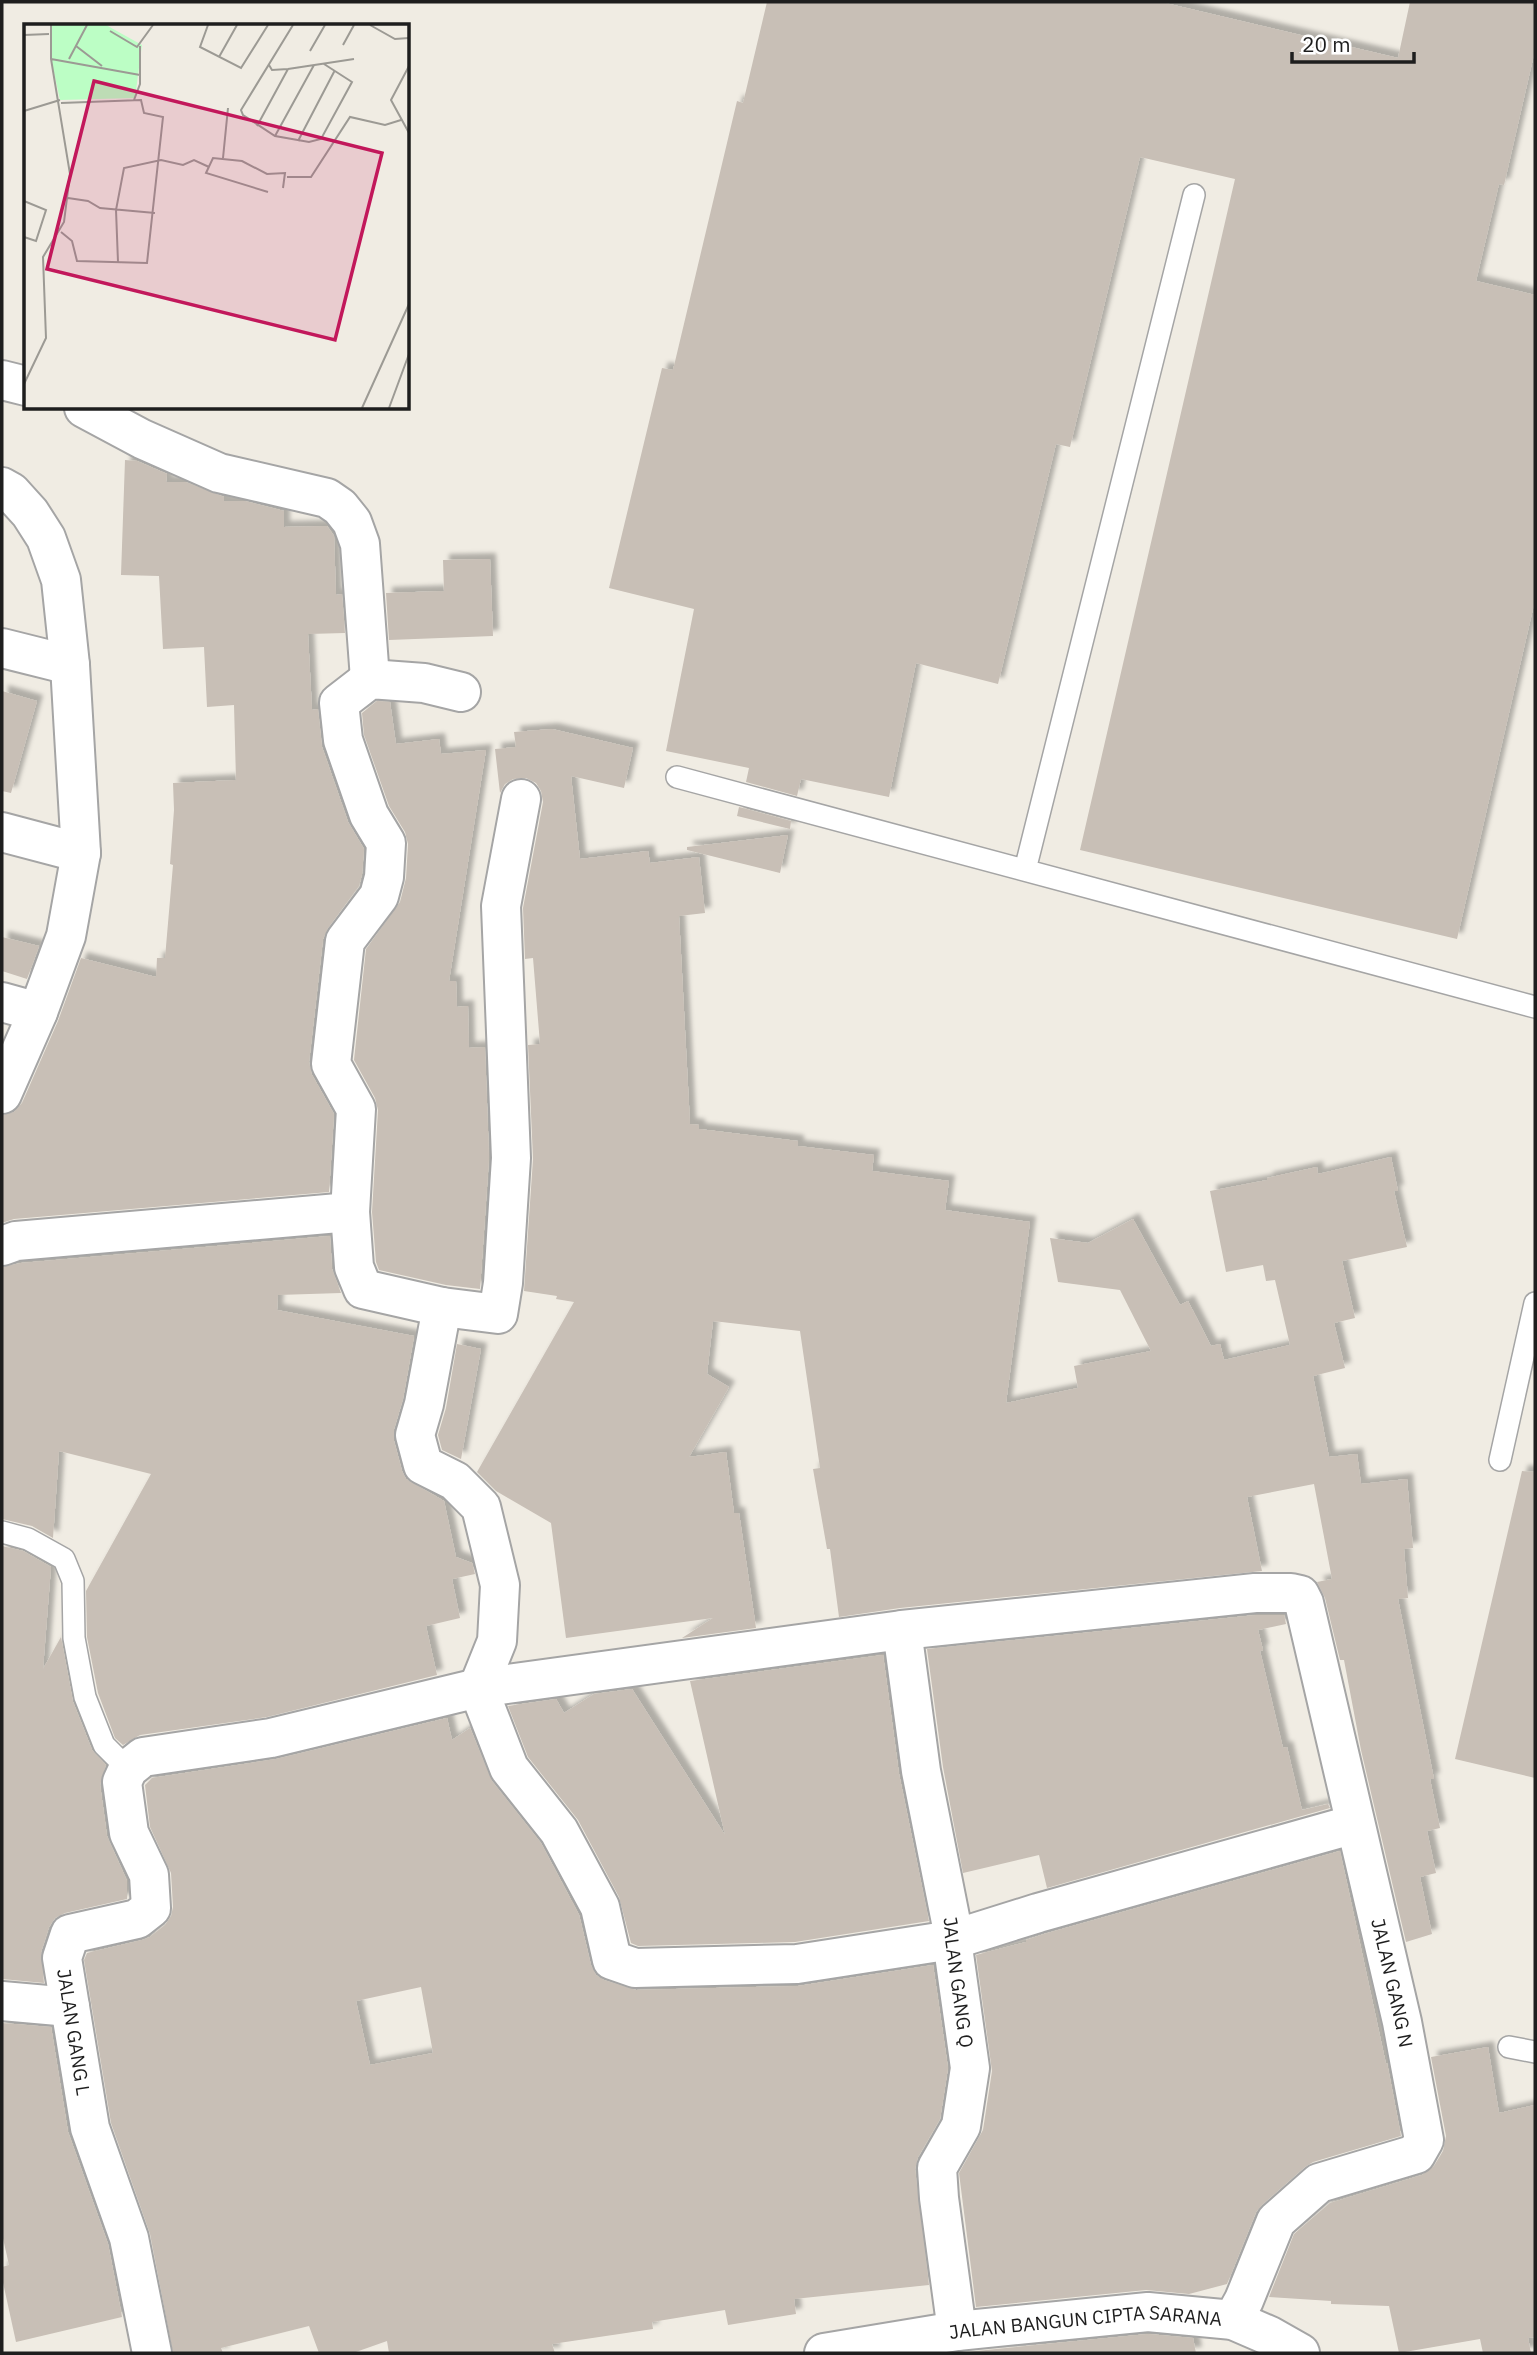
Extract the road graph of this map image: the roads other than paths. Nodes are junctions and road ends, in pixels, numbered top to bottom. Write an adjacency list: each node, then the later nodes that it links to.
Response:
1 (1194, 195): 14 (lane)
2 (2, 380): 3 (street)
3 (24, 386)
4 (88, 410): 8 (street)
5 (2, 488): 7 (street)
6 (2, 648): 7 (street)
7 (70, 665): 13 (street)
8 (370, 679): 9 (street); 18 (street)
9 (461, 692)
10 (677, 777): 14 (lane)
11 (521, 799): 21 (street)
12 (2, 832): 13 (street)
13 (81, 853): 16 (street)
14 (1025, 870): 15 (lane)
15 (1535, 1006)
16 (20, 1007): 17 (street)
17 (2, 1094)
18 (351, 1212): 19 (street); 21 (street)
19 (2, 1247)
20 (1535, 1303): 22 (lane)
21 (442, 1307): 25 (street)
22 (1500, 1460)
23 (2, 1532): 26 (lane)
24 (902, 1630): 25 (street, JALAN GANG N); 27 (street, JALAN GANG N); 28 (street, JALAN GANG Q)
25 (478, 1688): 26 (street, JALAN GANG N); 28 (street)
26 (128, 1769): 30 (street, JALAN GANG L)
27 (1355, 1824): 28 (street); 33 (street, JALAN GANG N)
28 (952, 1940): 34 (street, JALAN GANG Q)
29 (2, 2001): 30 (street)
30 (70, 2007): 35 (street, JALAN GANG L)
31 (1509, 2047): 32 (lane)
32 (1535, 2052)
33 (1233, 2320): 34 (street, JALAN BANGUN CIPTA SARANA); 37 (street, JALAN BANGUN CIPTA SARANA)
34 (957, 2331): 36 (street, JALAN BANGUN CIPTA SARANA)
35 (152, 2353)
36 (824, 2353)
37 (1300, 2353)

